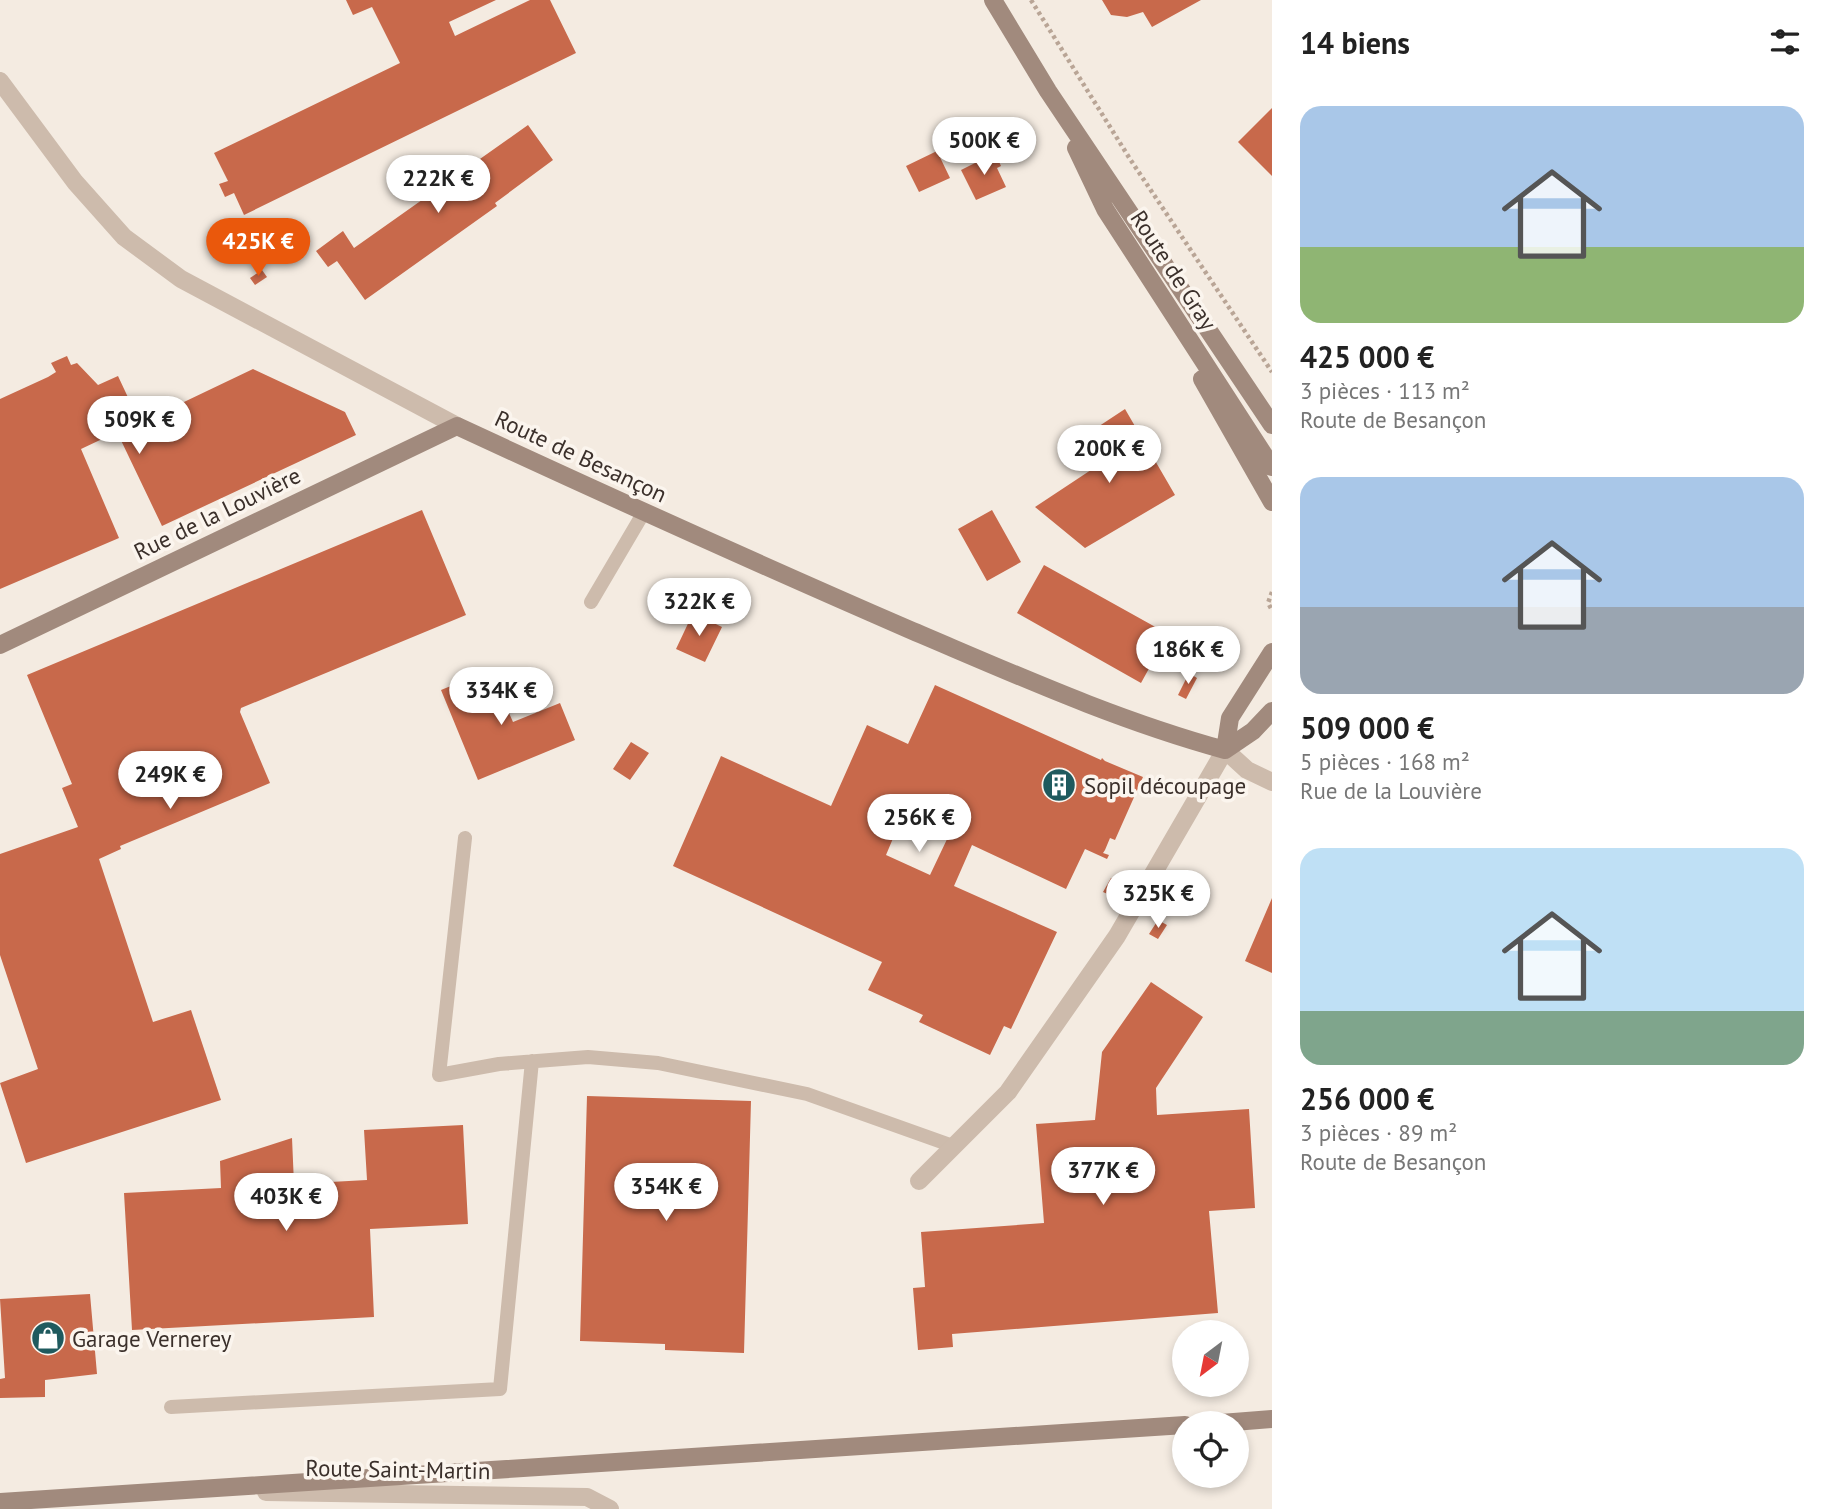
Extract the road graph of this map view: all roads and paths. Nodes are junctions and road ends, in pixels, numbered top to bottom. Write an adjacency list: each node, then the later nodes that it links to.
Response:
1 (993, 0): 4 (main road, Route de Gray)
2 (1031, 0): 6 (path)
3 (0, 81): 8 (street, Route de Besançon)
4 (1048, 92): 5 (main road, Route de Gray); 7 (main road, Route de Gray)
5 (1105, 209): 9 (main road, Route de Gray); 10 (main road)
6 (1272, 372)
7 (1272, 425)
8 (457, 426): 11 (main road, Route de Besançon); 15 (main road, Rue de la Louvière)
9 (1272, 467)
10 (1272, 502)
11 (644, 512): 13 (lane); 18 (main road, Route de Besançon)
12 (1272, 592): 14 (path)
13 (591, 602)
14 (1272, 610)
15 (0, 645)
16 (1272, 653): 18 (main road)
17 (1272, 711): 18 (main road)
18 (1225, 750): 19 (street, Route de Besançon); 22 (street)
19 (1272, 782)
20 (465, 838): 21 (lane)
21 (532, 1061): 22 (lane); 24 (lane)
22 (953, 1146): 23 (street)
23 (919, 1181)
24 (171, 1407)
25 (1272, 1419): 26 (main road)
26 (1249, 1421)
27 (1172, 1426): 28 (main road)
28 (182, 1490): 29 (main road); 30 (street, Route Saint-Martin)
29 (0, 1502)
30 (610, 1509)

